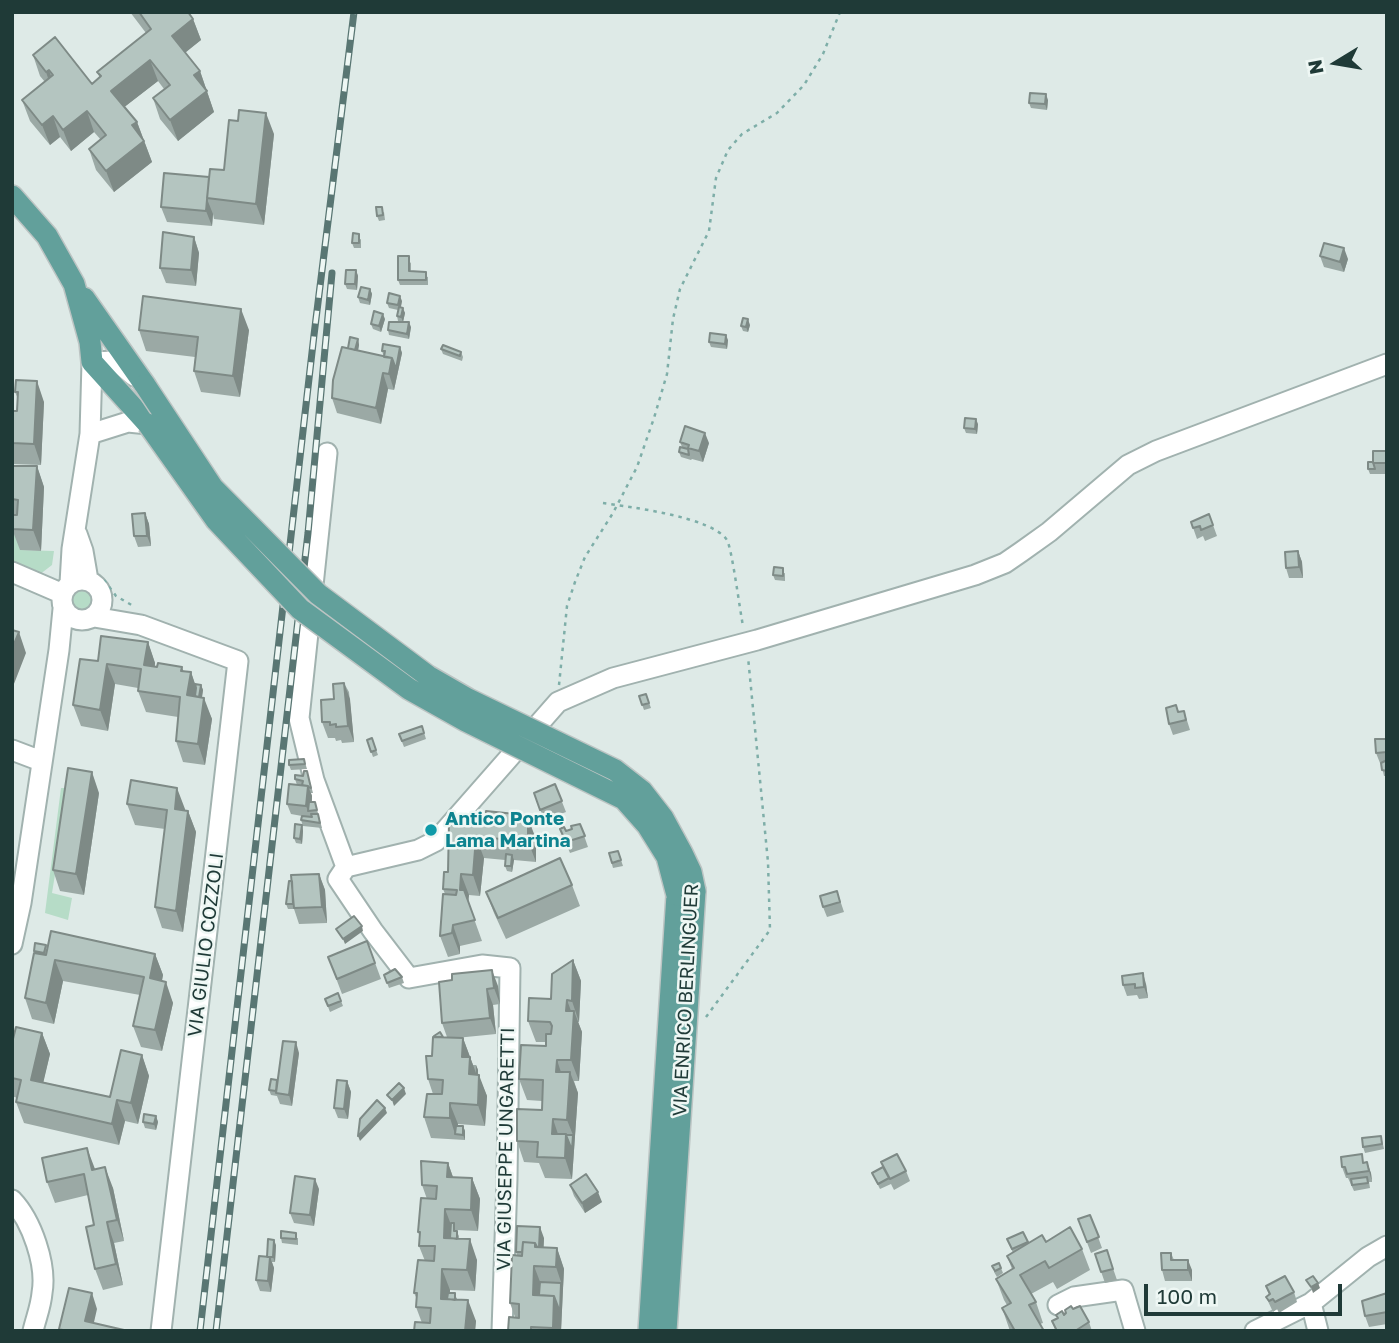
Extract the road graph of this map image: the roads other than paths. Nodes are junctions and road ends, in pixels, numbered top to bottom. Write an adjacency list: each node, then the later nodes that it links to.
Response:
1 (14, 202): 2 (main road, VIA ENRICO BERLINGUER)
2 (86, 309): 3 (main road); 5 (main road, VIA ENRICO BERLINGUER)
3 (92, 362): 5 (street, VIA ENRICO BERLINGUER); 6 (main road, VIA ENRICO BERLINGUER); 7 (street)
4 (1387, 364): 17 (street)
5 (145, 385): 18 (main road, VIA ENRICO BERLINGUER, bridge)
6 (148, 424): 7 (street); 18 (main road, VIA ENRICO BERLINGUER, bridge)
7 (90, 434): 10 (street)
8 (327, 453): 17 (street)
9 (12, 572): 10 (street)
10 (71, 592): 11 (street, VIA GIULIO COZZOLI); 12 (street); 14 (street)
11 (101, 597): 12 (street); 13 (street, VIA GIULIO COZZOLI)
12 (89, 619): 13 (street, VIA GIULIO COZZOLI); 14 (street)
13 (141, 625): 26 (street, VIA GIULIO COZZOLI)
14 (59, 650): 16 (street)
15 (12, 750): 16 (street)
16 (41, 761): 19 (street)
17 (346, 867): 27 (street, VIA GIUSEPPE UNGARETTI)
18 (686, 893): 28 (main road, VIA ENRICO BERLINGUER); 29 (main road, VIA ENRICO BERLINGUER)
19 (17, 901): 20 (street)
20 (12, 944)
21 (12, 1200): 25 (street)
22 (1387, 1246): 23 (street)
23 (1311, 1303): 31 (street); 32 (street)
24 (1058, 1305): 30 (street)
25 (33, 1331)
26 (161, 1331)
27 (502, 1331)
28 (649, 1331)
29 (666, 1331)
30 (1135, 1331)
31 (1255, 1331)
32 (1318, 1331)

